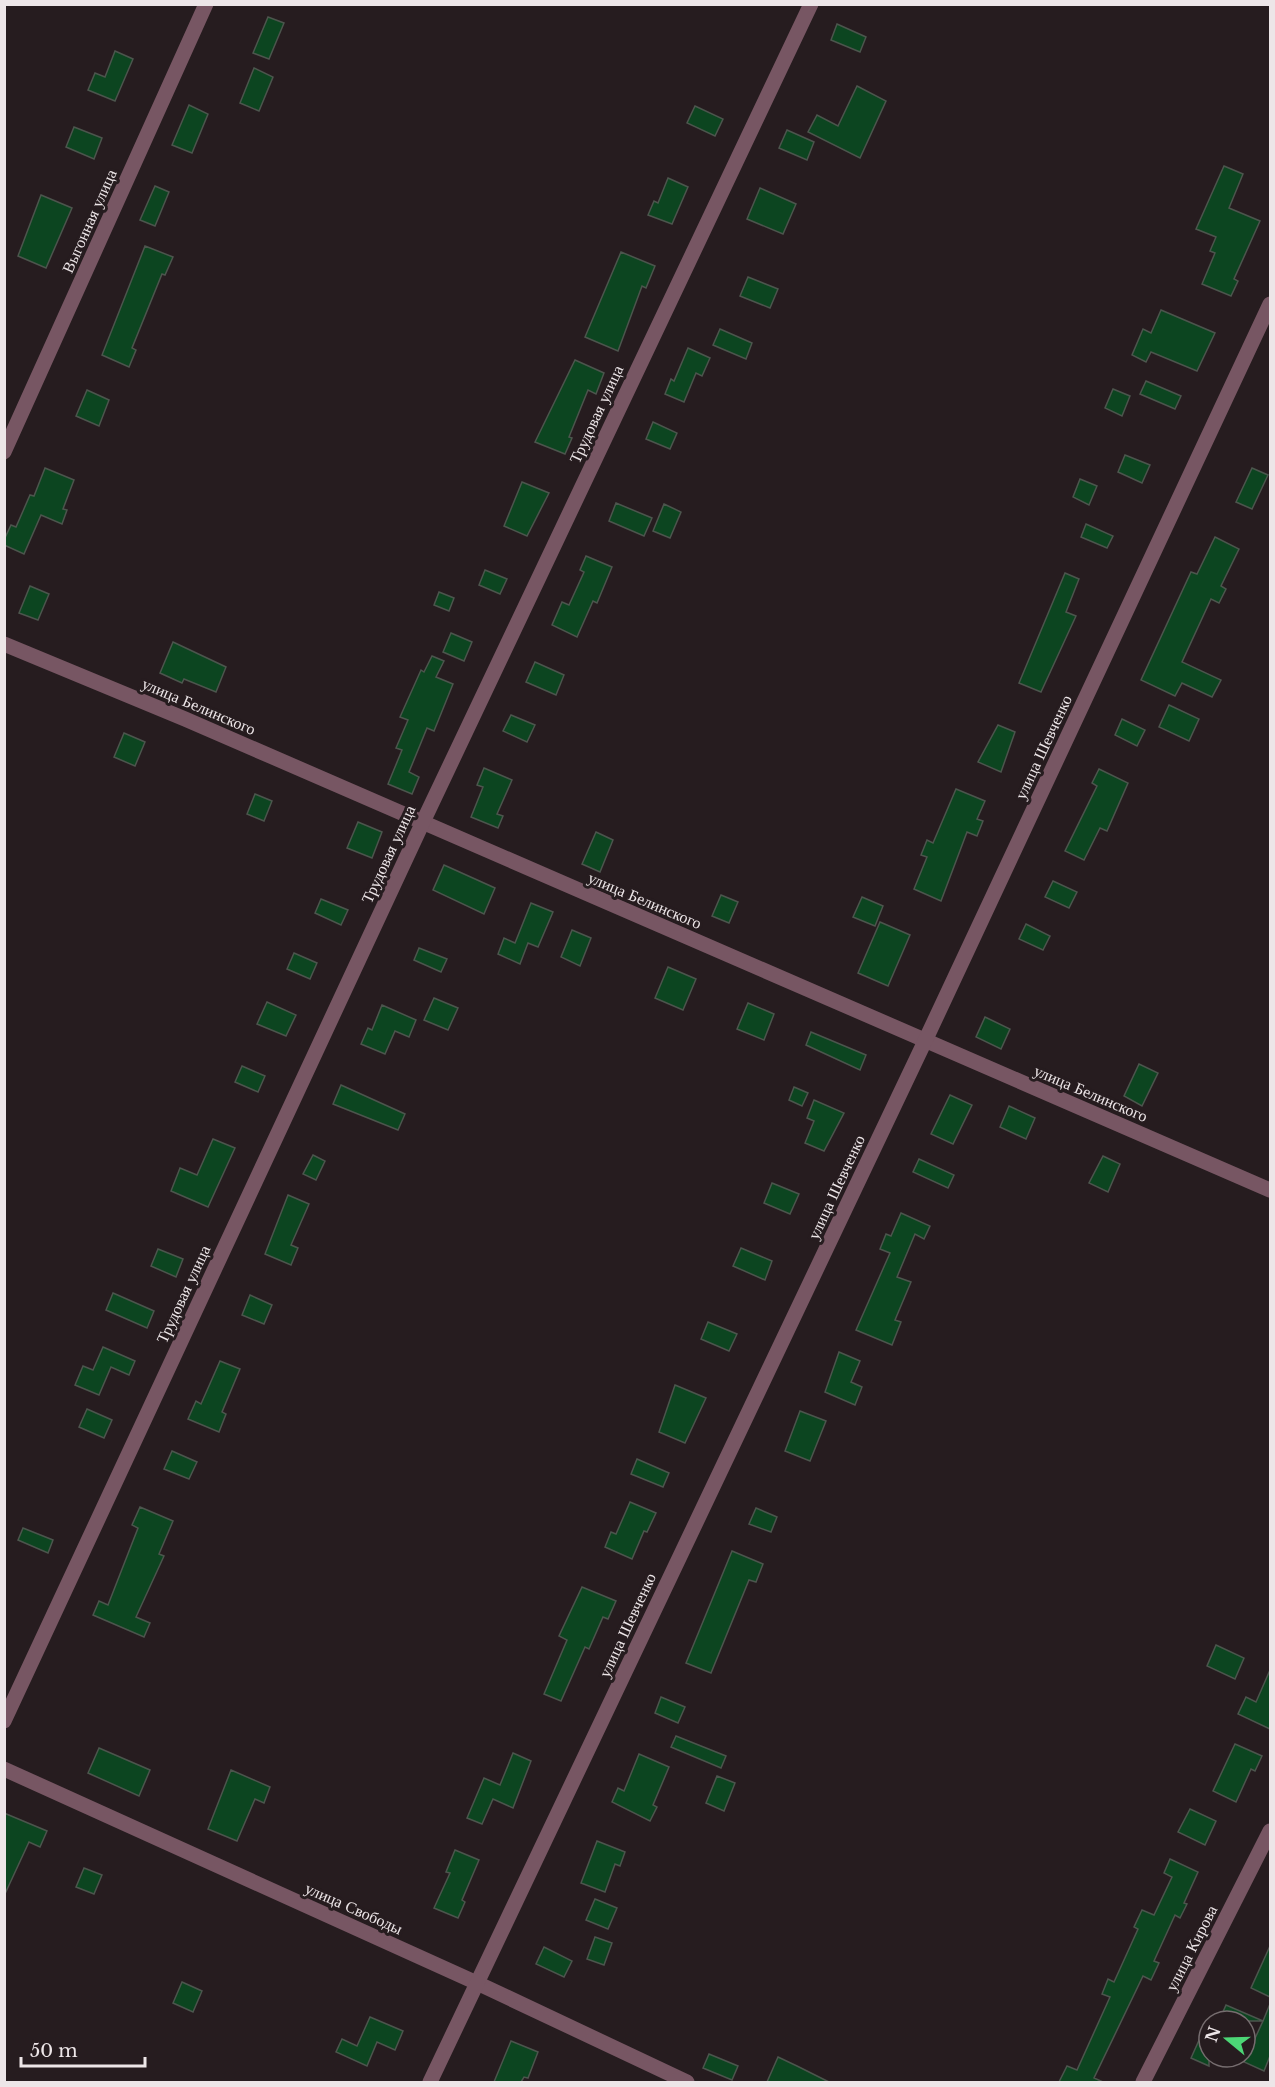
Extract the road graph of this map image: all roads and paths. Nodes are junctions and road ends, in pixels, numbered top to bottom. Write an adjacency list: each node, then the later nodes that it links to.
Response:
1 (206, 4): 4 (street, Выгонная улица)
2 (811, 4): 6 (street, Трудовая улица)
3 (1270, 304): 7 (street, улица Шевченко)
4 (4, 452)
5 (4, 644): 6 (street, улица Белинского)
6 (422, 824): 7 (street, улица Белинского); 9 (street, Трудовая улица)
7 (925, 1041): 8 (street, улица Белинского); 12 (street, улица Шевченко)
8 (1270, 1190)
9 (4, 1720)
10 (4, 1769): 12 (street, улица Свободы)
11 (1270, 1831): 15 (street, улица Кирова)
12 (477, 1983): 13 (street, улица Шевченко); 14 (street, улица Свободы)
13 (430, 2082)
14 (687, 2082)
15 (1143, 2082)

